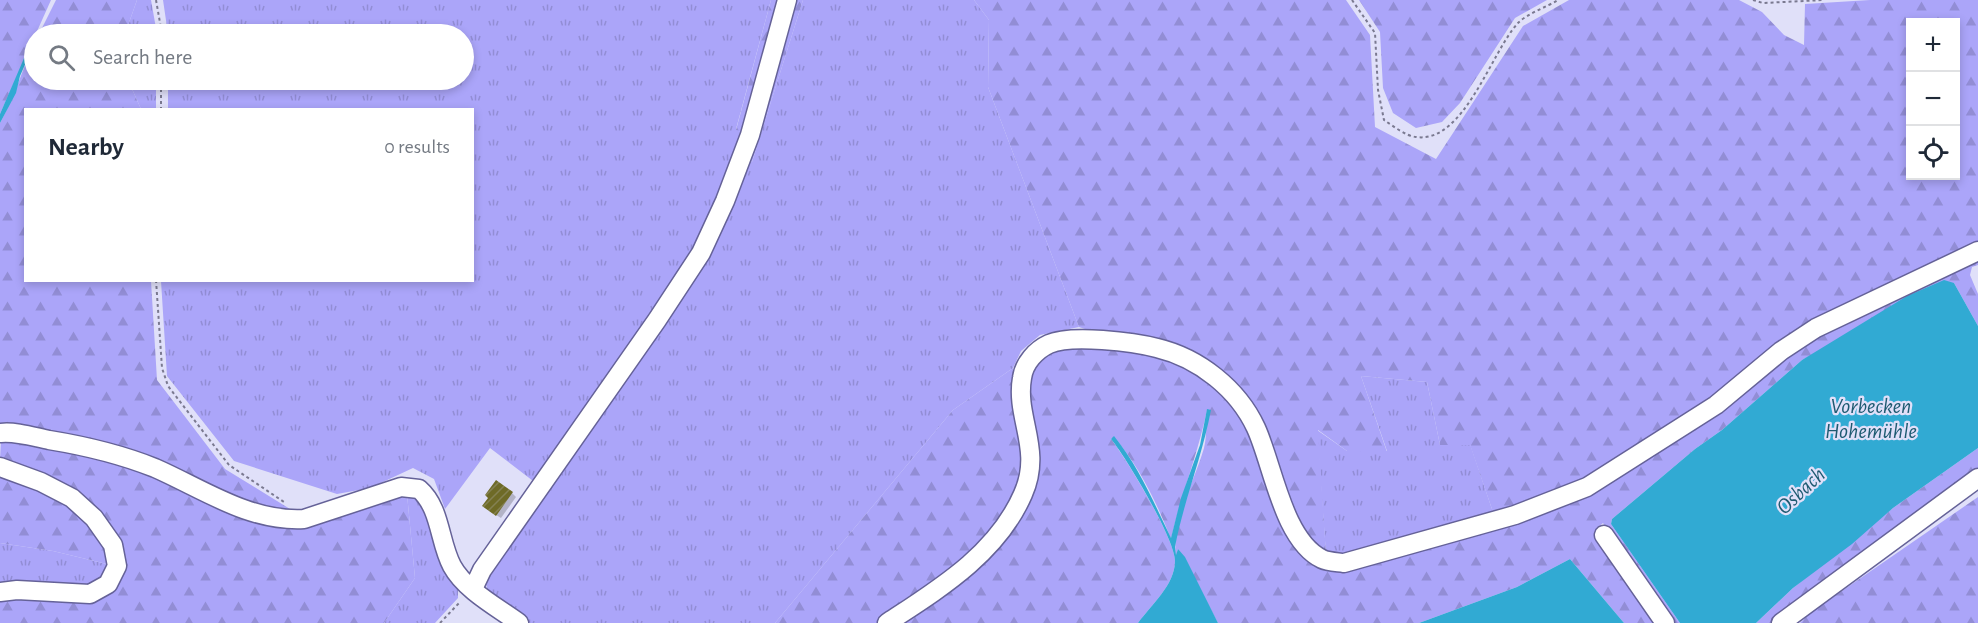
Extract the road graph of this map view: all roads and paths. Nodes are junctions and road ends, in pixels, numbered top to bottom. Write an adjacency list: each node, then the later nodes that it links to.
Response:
1 (156, 0): 7 (path)
2 (787, 0): 17 (street)
3 (1353, 0): 4 (path)
4 (1558, 0)
5 (1753, 0): 6 (path)
6 (1824, 0)
7 (160, 24)
8 (161, 90): 9 (path)
9 (161, 108)
10 (1978, 251): 21 (street)
11 (156, 282): 15 (path)
12 (0, 433): 15 (street)
13 (0, 468): 18 (street)
14 (1978, 478): 23 (street)
15 (304, 519): 17 (street)
16 (1604, 535): 22 (street)
17 (473, 590): 19 (path); 20 (street)
18 (0, 592)
19 (440, 623)
20 (519, 623)
21 (886, 623)
22 (1665, 623)
23 (1781, 623)

